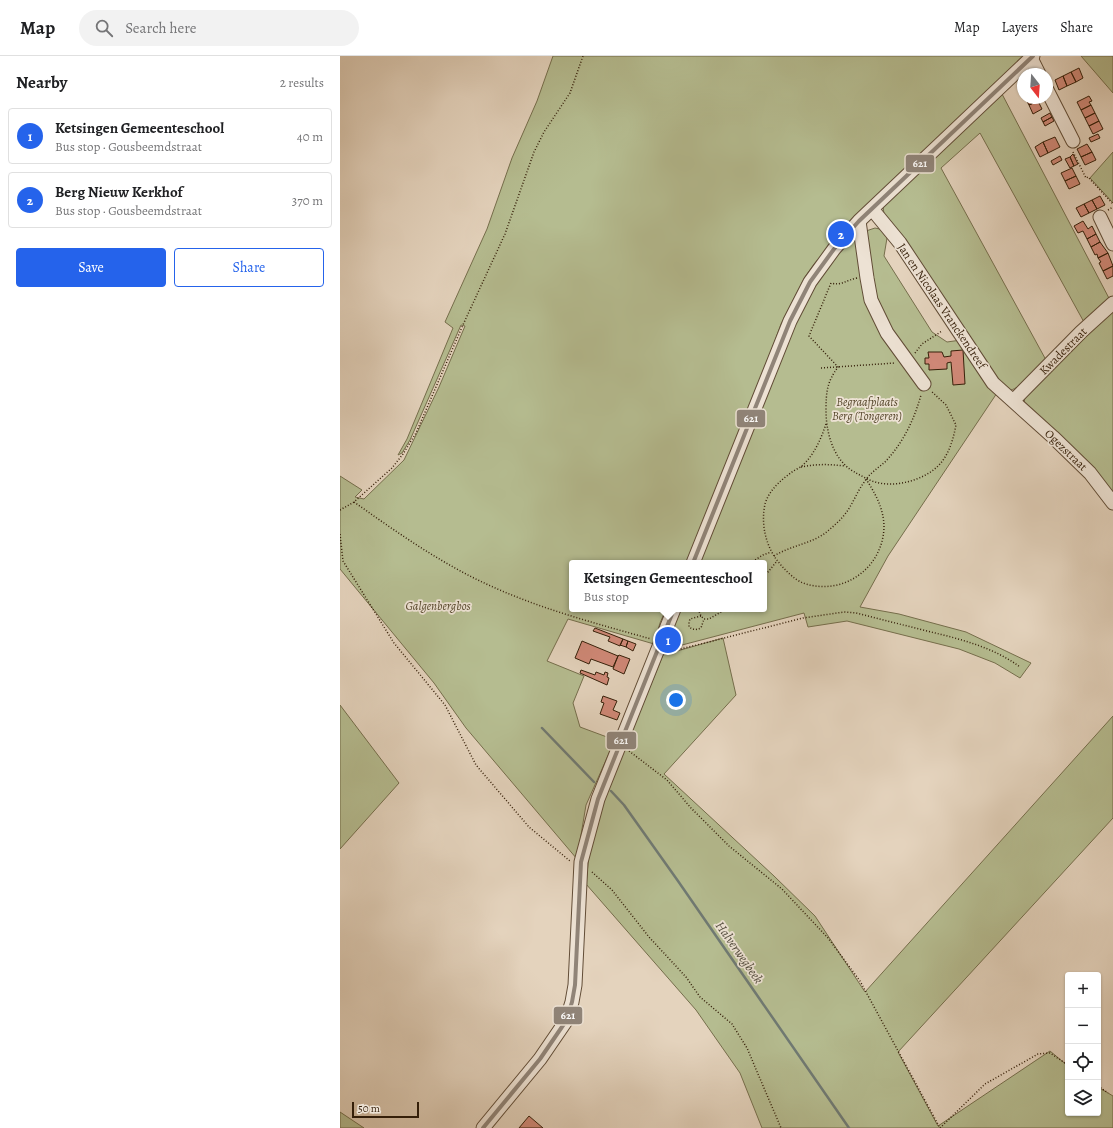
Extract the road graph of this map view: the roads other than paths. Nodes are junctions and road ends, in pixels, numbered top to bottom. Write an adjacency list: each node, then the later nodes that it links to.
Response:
1 (1032, 57): 2 (street); 5 (street)
2 (1037, 68)
3 (1053, 102): 4 (street)
4 (1072, 141)
5 (872, 209): 7 (street); 11 (street, Jan en Nicolaas Vranckendreef)
6 (1103, 214): 8 (street)
7 (859, 221): 10 (street); 13 (street)
8 (1113, 244)
9 (1113, 304): 11 (street, Kwadestraat)
10 (924, 384)
11 (1014, 400): 12 (street, Ogezstraat)
12 (1113, 504)
13 (694, 560)
14 (673, 612): 15 (street)
15 (483, 1128)

